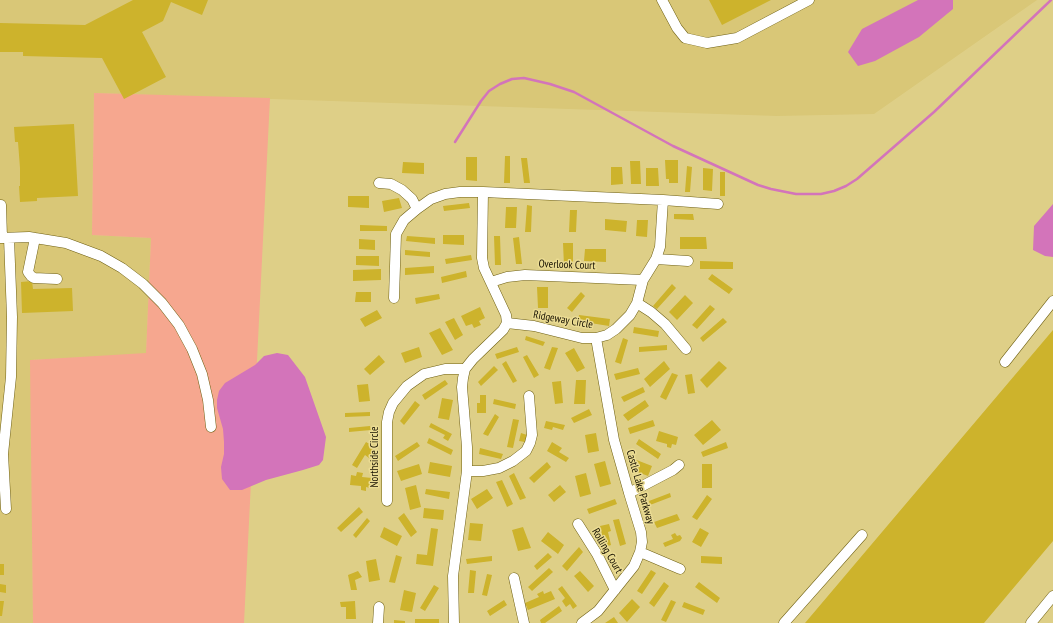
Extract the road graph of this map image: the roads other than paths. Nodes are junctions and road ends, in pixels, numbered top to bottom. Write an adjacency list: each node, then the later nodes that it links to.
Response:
1 (662, 0): 2 (street)
2 (809, 0)
3 (379, 183): 8 (street)
4 (483, 192): 5 (street); 8 (street); 15 (street)
5 (663, 200): 6 (street); 11 (street, Ridgeway Circle)
6 (718, 204)
7 (1, 205): 9 (street)
8 (417, 209): 16 (street)
9 (4, 238): 10 (street); 30 (street)
10 (35, 238): 13 (street); 25 (street)
11 (656, 260): 12 (street); 14 (street, Ridgeway Circle)
12 (688, 261)
13 (57, 279)
14 (643, 280): 15 (street, Overlook Court); 18 (street, Ridgeway Circle)
15 (491, 282): 19 (street)
16 (394, 298)
17 (1053, 301): 22 (street)
18 (637, 303): 20 (street, Ridgeway Circle); 21 (street)
19 (506, 323): 20 (street, Ridgeway Circle); 23 (street)
20 (596, 338): 28 (street, Castle Lake Parkway)
21 (686, 349)
22 (1005, 362)
23 (466, 369): 27 (street); 29 (street, Northside Circle)
24 (529, 396): 27 (street)
25 (211, 427)
26 (678, 465): 28 (street)
27 (467, 471): 40 (street)
28 (628, 493): 33 (street, Castle Lake Parkway)
29 (387, 501)
30 (6, 510)
31 (578, 524): 36 (street, Rolling Court)
32 (862, 535): 43 (street)
33 (640, 552): 34 (street); 36 (street, Castle Lake Parkway)
34 (680, 569)
35 (514, 578): 41 (street)
36 (615, 590): 42 (street, Castle Lake Parkway)
37 (1053, 596): 44 (street)
38 (379, 607): 39 (street)
39 (378, 623)
40 (454, 623)
41 (524, 623)
42 (582, 623)
43 (784, 623)
44 (1031, 623)

